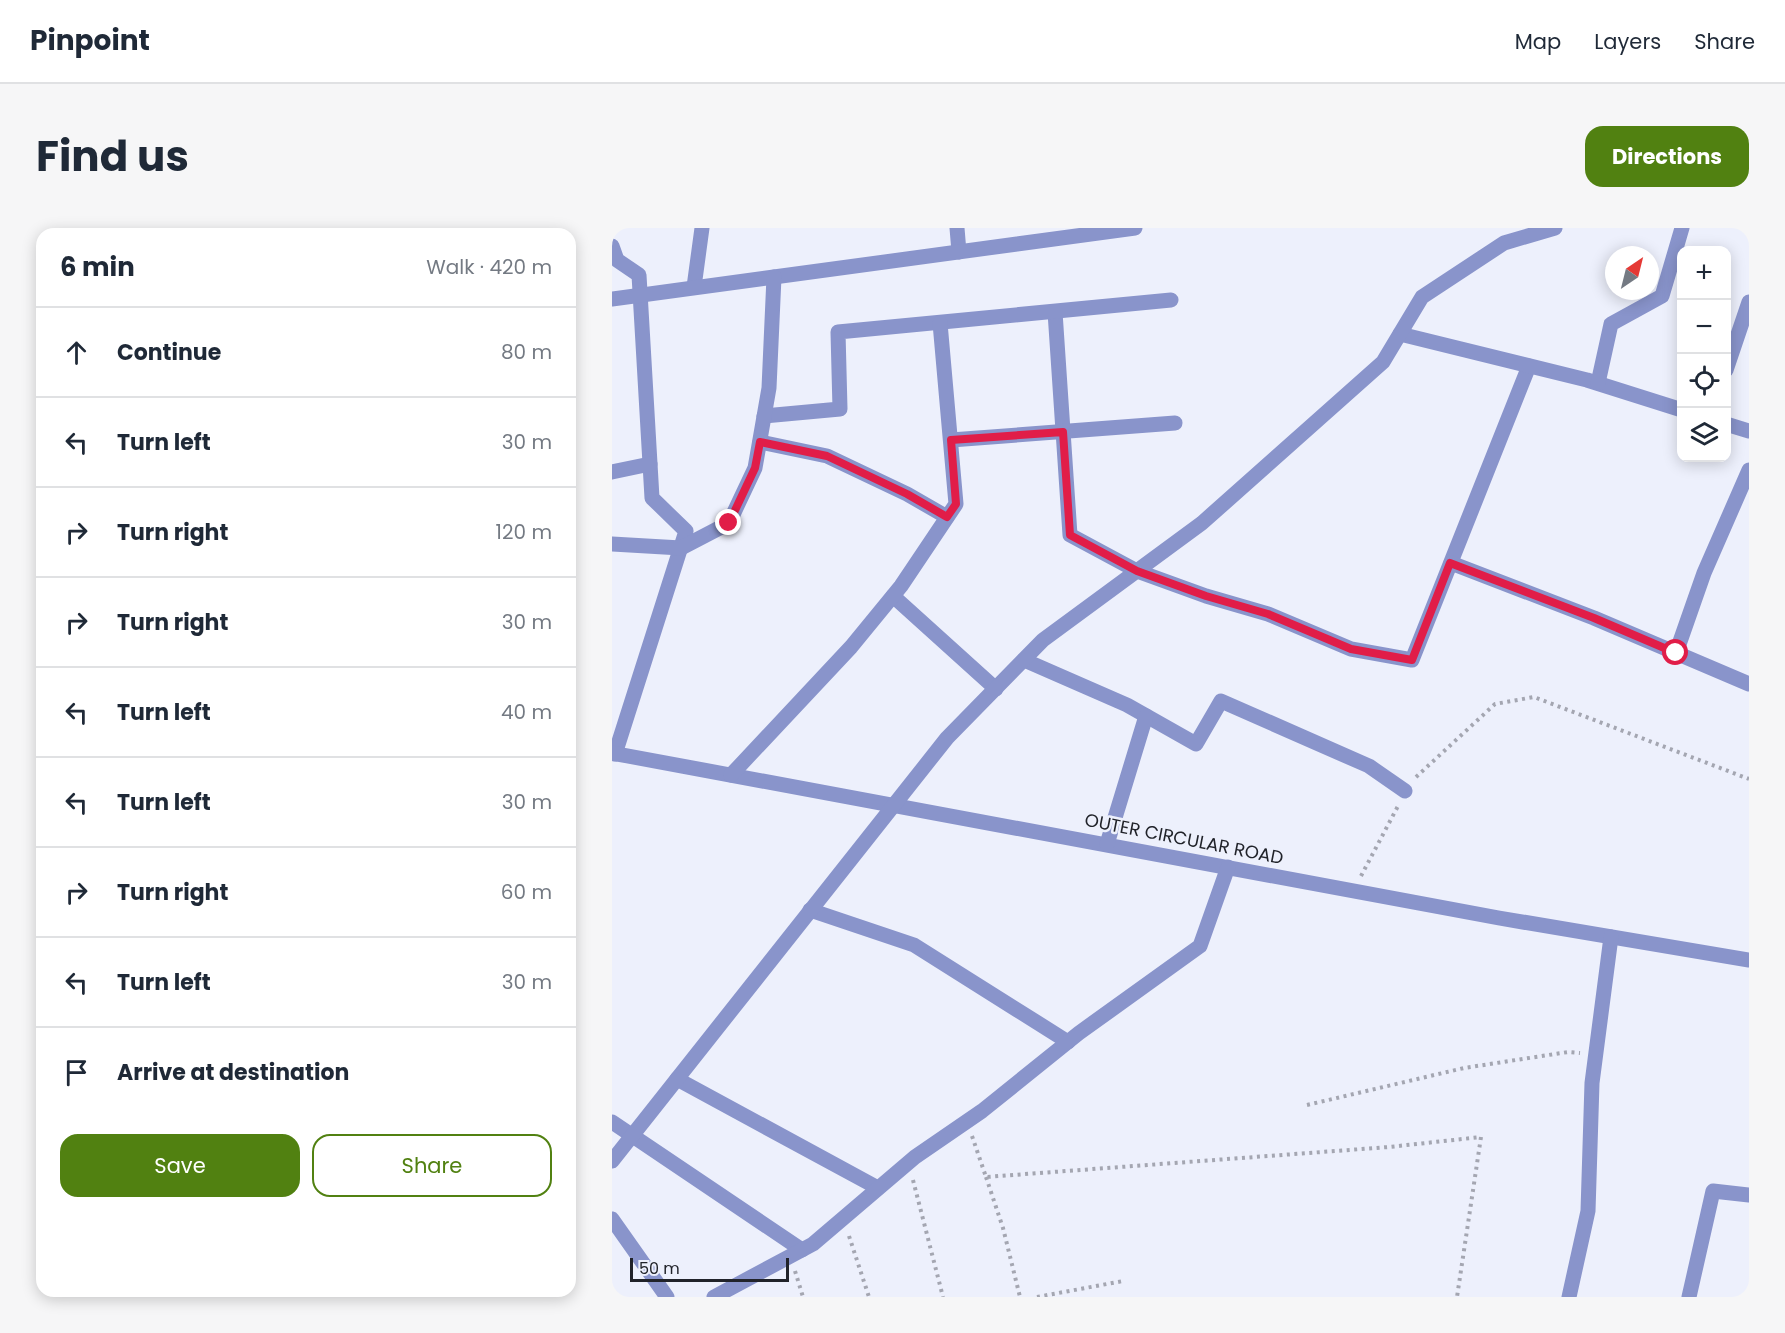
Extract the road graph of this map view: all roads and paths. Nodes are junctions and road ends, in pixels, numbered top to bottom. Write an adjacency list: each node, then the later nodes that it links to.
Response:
1 (702, 228): 10 (street)
2 (957, 228): 8 (street)
3 (1135, 228): 6 (street)
4 (1555, 228): 17 (street)
5 (1682, 228): 20 (street)
6 (1060, 234): 8 (street)
7 (612, 246): 11 (street)
8 (959, 252): 9 (street)
9 (774, 277): 10 (street); 22 (street)
10 (694, 287): 11 (street)
11 (640, 295): 12 (street); 29 (street)
12 (612, 299)
13 (1171, 300): 15 (street)
14 (1749, 302): 18 (street)
15 (1055, 312): 16 (street); 26 (street)
16 (940, 323): 22 (street); 27 (street)
17 (1400, 334): 19 (street); 36 (street)
18 (1731, 355)
19 (1529, 366): 20 (street); 35 (street)
20 (1598, 383): 21 (street)
21 (1677, 408)
22 (764, 416): 28 (street)
23 (1175, 423): 26 (street)
24 (1731, 426): 25 (street)
25 (1749, 431)
26 (1063, 432): 27 (street); 36 (street)
27 (951, 440): 32 (street)
28 (760, 442): 32 (street); 34 (street)
29 (650, 464): 31 (street); 34 (street)
30 (1749, 470): 38 (street)
31 (612, 472)
32 (947, 517): 37 (street)
33 (612, 544): 34 (street)
34 (681, 548): 43 (street)
35 (1450, 563): 36 (street); 38 (street)
36 (1137, 571): 39 (street)
37 (893, 596): 41 (street); 44 (street)
38 (1676, 653): 40 (street)
39 (1024, 660): 41 (street); 42 (street)
40 (1749, 684)
41 (996, 688): 47 (street)
42 (1146, 716): 46 (street); 48 (street)
43 (614, 754): 44 (street, OUTER CIRCULAR ROAD)
44 (731, 775): 47 (street, OUTER CIRCULAR ROAD)
45 (1749, 779): 46 (path)
46 (1406, 791): 50 (path)
47 (894, 804): 48 (street, OUTER CIRCULAR ROAD); 51 (street)
48 (1107, 844): 49 (street, OUTER CIRCULAR ROAD)
49 (1228, 867): 50 (street, OUTER CIRCULAR ROAD); 54 (street)
50 (1353, 890): 52 (street, OUTER CIRCULAR ROAD)
51 (810, 910): 54 (street); 56 (street)
52 (1611, 937): 53 (street, OUTER CIRCULAR ROAD); 55 (street)
53 (1749, 960)
54 (1068, 1042): 58 (street)
55 (1596, 1054): 57 (path); 78 (street)
56 (677, 1079): 60 (street); 64 (street)
57 (1307, 1105)
58 (968, 1121): 62 (street); 63 (path)
59 (612, 1122): 60 (street)
60 (632, 1136): 61 (street); 68 (street)
61 (612, 1161)
62 (909, 1162): 64 (street); 74 (path)
63 (986, 1178): 75 (path); 77 (path)
64 (878, 1188): 66 (street)
65 (1749, 1195): 79 (street)
66 (843, 1218): 68 (street); 73 (path)
67 (612, 1219): 70 (street)
68 (796, 1253): 71 (street); 72 (path)
69 (1122, 1281): 76 (path)
70 (667, 1297)
71 (714, 1297)
72 (803, 1297)
73 (869, 1297)
74 (943, 1297)
75 (1020, 1297)
76 (1037, 1297)
77 (1457, 1297)
78 (1569, 1297)
79 (1689, 1297)

